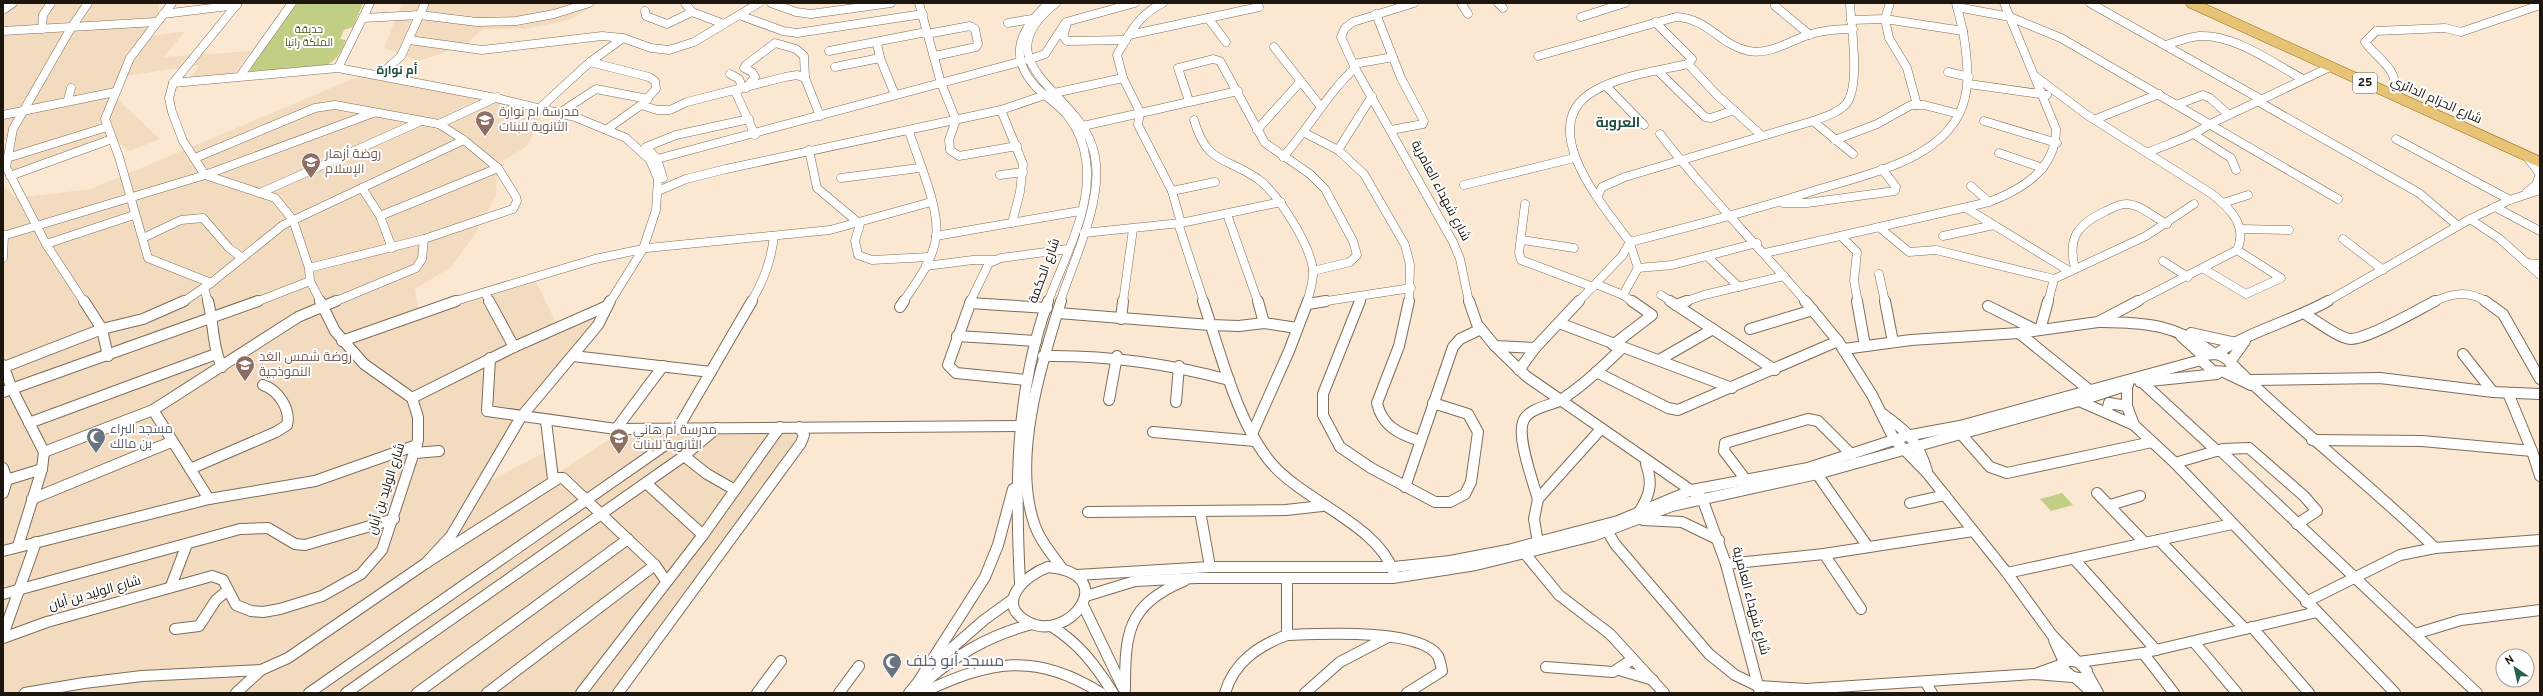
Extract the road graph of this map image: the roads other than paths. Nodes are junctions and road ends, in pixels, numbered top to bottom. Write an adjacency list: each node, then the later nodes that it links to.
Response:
1 (13, 3): 33 (street)
2 (51, 3): 55 (street)
3 (88, 3): 54 (street)
4 (172, 3): 36 (street)
5 (292, 3): 85 (street)
6 (370, 3): 43 (street)
7 (425, 3): 40 (street)
8 (589, 3): 40 (street)
9 (685, 3): 35 (street)
10 (759, 3): 41 (street)
11 (771, 3): 31 (street)
12 (891, 3): 31 (street)
13 (918, 3): 37 (street)
14 (1049, 3): 46 (street)
15 (1056, 3): 73 (street)
16 (1136, 3): 49 (street)
17 (1163, 3): 61 (street)
18 (1414, 3): 38 (street, شارع شهداء العامرية)
19 (1461, 3): 39 (street)
20 (1625, 3): 42 (street)
21 (1775, 3): 60 (street)
22 (1850, 3): 48 (street)
23 (1890, 3): 47 (street)
24 (2004, 3): 45 (street)
25 (2090, 3): 66 (street)
26 (2191, 3): 79 (main road, شارع الحزام الدائري / 25)
27 (2203, 3): 97 (main road, شارع الحزام الدائري / 25)
28 (238, 4): 36 (street); 92 (street)
29 (1957, 5): 45 (street); 58 (street)
30 (2540, 5): 97 (street)
31 (848, 6)
32 (1259, 8): 44 (street)
33 (3, 10)
34 (645, 11): 35 (street)
35 (692, 12): 53 (street)
36 (163, 14): 50 (street)
37 (923, 14): 41 (street); 59 (street)
38 (1376, 14): 71 (street); 77 (street, شارع شهداء العامرية)
39 (1468, 14)
40 (420, 15): 43 (street); 63 (street)
41 (739, 15): 53 (street)
42 (1581, 17)
43 (363, 18): 80 (street)
44 (1208, 18): 61 (street); 64 (street)
45 (2010, 18): 86 (street); 102 (street)
46 (1032, 19): 52 (street); 75 (street)
47 (1885, 19): 48 (street); 58 (street); 113 (street)
48 (1851, 20): 56 (street)
49 (1069, 21): 61 (street); 73 (street)
50 (156, 22): 54 (street); 99 (street)
51 (1655, 22): 60 (street); 70 (street); 76 (street)
52 (1008, 23)
53 (724, 24): 62 (street)
54 (71, 28): 55 (street); 116 (street)
55 (42, 29): 57 (street)
56 (1853, 29): 60 (street); 130 (street)
57 (3, 31)
58 (1963, 31): 90 (street)
59 (926, 33): 65 (street); 69 (street); 69 (street)
60 (1810, 35)
61 (1128, 37): 88 (street)
62 (623, 38): 63 (street); 74 (street)
63 (409, 40): 84 (street)
64 (1226, 42)
65 (876, 43): 68 (street); 72 (street)
66 (2166, 45): 89 (street); 110 (street)
67 (1274, 47): 91 (street)
68 (828, 51)
69 (935, 56): 93 (street)
70 (1538, 56)
71 (1392, 57): 77 (street); 140 (street)
72 (880, 58): 78 (street); 103 (street)
73 (1028, 60): 100 (street, شارع الحكمة)
74 (590, 62): 107 (street); 111 (street)
75 (1019, 62): 93 (street); 100 (street, شارع الحكمة)
76 (1688, 64): 81 (street); 119 (street)
77 (1354, 66): 104 (street, شارع شهداء العامرية); 115 (street)
78 (835, 67)
79 (2330, 67): 89 (street); 159 (main road, شارع الحزام الدائري / 25)
80 (338, 68): 84 (street); 85 (street)
81 (1658, 71): 94 (street); 119 (street)
82 (1948, 72): 90 (street)
83 (730, 74): 96 (street)
84 (380, 75): 106 (street)
85 (240, 76): 92 (street)
86 (2035, 76): 101 (street); 105 (street)
87 (805, 78): 96 (street); 96 (street); 124 (street)
88 (1123, 78): 100 (street); 120 (street)
89 (2303, 79): 110 (street)
90 (1969, 80): 105 (street); 123 (street)
91 (1301, 81): 115 (street); 139 (street)
92 (173, 83): 163 (street)
93 (941, 83): 103 (street); 128 (street)
94 (1606, 86): 135 (street); 164 (street)
95 (71, 88): 108 (street)
96 (740, 90): 112 (street); 126 (street)
97 (2395, 90): 160 (main road, شارع الحزام الدائري / 25)
98 (1238, 91): 109 (street); 109 (street); 139 (street)
99 (115, 92): 108 (street); 137 (street)
100 (1049, 94): 118 (street); 136 (street, شارع الحكمة); 202 (street, شارع الحكمة)
101 (2056, 94): 105 (street); 127 (street)
102 (2159, 94): 114 (street); 127 (street)
103 (895, 95): 124 (street)
104 (1372, 96): 140 (street, شارع شهداء العامرية); 155 (street)
105 (2044, 96): 151 (street)
106 (498, 97): 111 (street); 133 (street); 184 (street)
107 (648, 98): 112 (street); 117 (street)
108 (68, 100): 116 (street)
109 (1189, 101): 120 (street)
110 (2261, 101): 125 (street); 215 (street)
111 (543, 105): 117 (street)
112 (641, 105): 138 (street)
113 (1917, 105): 123 (street); 150 (street)
114 (2176, 105): 125 (street); 134 (street)
115 (1321, 106): 142 (street)
116 (23, 110): 122 (street); 162 (street)
117 (564, 110): 138 (street)
118 (1001, 110): 128 (street); 153 (street)
119 (1734, 110): 145 (street)
120 (1140, 112): 136 (street); 185 (street)
121 (373, 113): 132 (street); 163 (street); 175 (street)
122 (3, 114)
123 (1959, 114): 171 (street)
124 (820, 116): 144 (street)
125 (2229, 116): 134 (street)
126 (748, 119): 144 (street); 152 (street)
127 (2096, 119): 156 (street)
128 (956, 120): 141 (street); 153 (street)
129 (1194, 120): 194 (street)
130 (1813, 121): 145 (street); 150 (street)
131 (1984, 121): 151 (street)
132 (419, 122): 133 (street); 187 (street)
133 (439, 124): 149 (street)
134 (2210, 124): 146 (street); 191 (street)
135 (1644, 125)
136 (1083, 126): 221 (street, شارع الحكمة)
137 (107, 127): 148 (street); 162 (street)
138 (610, 127): 152 (street)
139 (1257, 130): 161 (street)
140 (1391, 130): 289 (street, شارع شهداء العامرية)
141 (909, 131): 154 (street); 169 (street)
142 (1304, 133): 155 (street); 161 (street)
143 (1660, 134): 166 (street)
144 (755, 135): 165 (street)
145 (1761, 135): 166 (street)
146 (2196, 135): 156 (street); 172 (street)
147 (2396, 139): 192 (street)
148 (112, 140): 177 (street); 189 (street)
149 (464, 140): 168 (street); 183 (street)
150 (1835, 140): 158 (street)
151 (2057, 143): 170 (street)
152 (646, 146): 165 (street)
153 (1017, 146): 174 (street)
154 (809, 150): 179 (street); 211 (street)
155 (1338, 150): 264 (street)
156 (2149, 152): 197 (street)
157 (1998, 153): 170 (street)
158 (1853, 154)
159 (2523, 155): 167 (main road, شارع الحزام الدائري / 25); 186 (street)
160 (2540, 156)
161 (1283, 157): 254 (street)
162 (6, 158): 177 (street)
163 (195, 158): 175 (street)
164 (1574, 158): 181 (street); 190 (street)
165 (657, 159): 173 (street)
166 (1681, 160): 190 (street); 206 (street)
167 (2540, 162)
168 (498, 168): 205 (street); 228 (street)
169 (919, 168): 178 (street); 193 (street)
170 (2043, 168): 196 (street)
171 (1882, 169): 195 (street); 195 (street)
172 (2236, 170)
173 (662, 172): 179 (street); 184 (street)
174 (1023, 172): 176 (street); 209 (street)
175 (205, 175): 187 (street); 189 (street)
176 (1000, 175)
177 (10, 176): 213 (street)
178 (841, 178)
179 (686, 179): 184 (street)
180 (1215, 182): 185 (street)
181 (1464, 185)
182 (1971, 186): 196 (street)
183 (362, 188): 205 (street); 208 (street)
184 (661, 190): 236 (street)
185 (1172, 191): 210 (street)
186 (2534, 191): 192 (street)
187 (260, 192): 208 (street)
188 (2248, 195): 197 (street)
189 (131, 197): 204 (street); 213 (street)
190 (1597, 197): 231 (street)
191 (2338, 199)
192 (2510, 200): 200 (street)
193 (931, 202): 211 (street); 224 (street)
194 (1281, 202): 203 (street); 254 (street)
195 (1778, 202): 206 (street)
196 (1988, 202): 201 (street)
197 (2223, 203): 218 (street)
198 (1526, 204): 230 (street)
199 (2194, 204): 212 (street)
200 (2495, 207): 207 (street); 220 (street)
201 (1966, 208): 214 (street); 216 (street)
202 (1080, 212): 209 (street); 237 (street, شارع الحكمة)
203 (1227, 214): 210 (street); 283 (street)
204 (134, 215): 227 (street); 233 (street)
205 (380, 216): 234 (street)
206 (1730, 217): 231 (street); 232 (street)
207 (2470, 219): 215 (street); 246 (street)
208 (293, 220): 240 (street); 249 (street)
209 (1012, 223): 224 (street)
210 (1180, 223): 217 (street); 285 (street)
211 (860, 224): 223 (street); 241 (street)
212 (2167, 224): 251 (street); 251 (street)
213 (38, 225): 222 (street); 233 (street)
214 (1994, 225): 226 (street); 251 (street)
215 (2458, 226): 253 (street)
216 (1879, 227): 225 (street); 259 (street)
217 (1133, 229): 221 (street); 281 (street)
218 (2241, 229): 219 (street); 238 (street)
219 (2290, 230)
220 (2540, 231)
221 (1084, 233): 278 (street, شارع الحكمة)
222 (4, 236): 243 (street)
223 (774, 236): 236 (street); 325 (street)
224 (936, 236): 241 (street)
225 (1841, 236): 239 (street); 303 (street)
226 (1943, 236)
227 (143, 238): 240 (street); 261 (street)
228 (424, 239): 234 (street); 271 (street)
229 (2343, 239): 253 (street)
230 (1522, 240): 235 (street); 262 (street)
231 (1630, 243): 250 (street); 262 (street)
232 (1757, 243): 239 (street); 242 (street)
233 (46, 244): 288 (street)
234 (392, 248): 249 (street)
235 (1574, 248)
236 (645, 249): 265 (street); 272 (street)
237 (1068, 249): 244 (street); 276 (street, شارع الحكمة)
238 (2237, 250): 252 (street); 252 (street)
239 (1765, 253): 257 (street)
240 (241, 257): 261 (street)
241 (929, 257): 248 (street)
242 (1708, 257): 250 (street); 263 (street)
243 (3, 258)
244 (994, 260): 248 (street); 269 (street)
245 (2163, 260): 258 (street)
246 (2526, 263): 247 (street); 256 (street)
247 (2540, 264)
248 (926, 266): 275 (street)
249 (308, 268): 260 (street)
250 (1638, 268): 266 (street)
251 (2072, 269): 259 (street)
252 (2204, 269): 258 (street)
253 (2383, 270): 279 (street)
254 (1313, 271): 270 (street)
255 (1880, 274): 300 (street)
256 (2540, 275)
257 (1784, 276): 263 (street); 277 (street)
258 (2188, 277): 282 (street)
259 (2054, 279): 292 (street)
260 (310, 282): 271 (street); 280 (street)
261 (208, 286): 280 (street); 288 (street)
262 (1594, 286): 266 (street); 284 (street)
263 (1739, 287): 273 (street)
264 (1411, 288): 268 (street); 368 (street)
265 (484, 293): 299 (street); 304 (street)
266 (1623, 295): 305 (street)
267 (1661, 295): 273 (street)
268 (1362, 296): 270 (street); 395 (street)
269 (970, 303): 276 (street); 295 (street)
270 (1308, 304): 287 (street)
271 (323, 305): 299 (street); 322 (street)
272 (608, 305): 304 (street); 312 (street)
273 (1676, 305): 290 (street)
274 (1988, 306): 292 (street)
275 (900, 307)
276 (1047, 308): 297 (street, شارع الحكمة)
277 (1813, 310): 291 (street); 298 (street)
278 (1058, 313): 281 (street); 313 (street, شارع الحكمة)
279 (2305, 314): 296 (street); 328 (street)
280 (213, 319): 308 (street); 311 (street)
281 (1121, 319): 285 (street)
282 (2098, 322): 286 (street); 292 (street)
283 (1264, 323): 285 (street); 287 (street)
284 (1559, 324): 305 (street); 306 (street)
285 (1210, 325): 330 (street)
286 (2158, 325): 293 (street); 315 (street)
287 (1297, 328): 365 (street)
288 (102, 329): 311 (street); 319 (street)
289 (1481, 329): 302 (street, شارع شهداء العامرية); 346 (street)
290 (1714, 329): 317 (street); 324 (street)
291 (1750, 329)
292 (2038, 330): 294 (street)
293 (2183, 332): 301 (street); 309 (street)
294 (2019, 334): 300 (street); 336 (street)
295 (957, 336): 297 (street); 329 (street)
296 (2246, 340): 301 (street); 318 (street)
297 (1036, 341): 329 (street, شارع الحكمة)
298 (1838, 341): 307 (street); 324 (street)
299 (342, 342): 341 (street)
300 (1892, 342): 303 (street)
301 (2236, 343): 309 (street)
302 (1495, 346): 306 (street); 323 (street, شارع شهداء العامرية)
303 (1865, 346): 307 (street)
304 (514, 347): 316 (street)
305 (1618, 347): 317 (street); 326 (street)
306 (1535, 348): 323 (street)
307 (1844, 349): 350 (street)
308 (216, 354): 322 (street); 353 (street)
309 (2215, 354): 315 (street); 318 (street)
310 (2463, 354): 338 (street)
311 (108, 356): 337 (street)
312 (573, 356): 320 (street); 351 (street)
313 (1043, 356): 314 (street); 438 (street, شارع الحكمة)
314 (1117, 356): 321 (street); 342 (street)
315 (2202, 357): 327 (street); 336 (street)
316 (490, 358): 341 (street); 351 (street)
317 (1659, 360): 335 (street)
318 (2232, 364): 327 (street); 332 (street)
319 (3, 366): 337 (street)
320 (663, 366): 325 (street); 360 (street)
321 (1179, 366): 330 (street); 345 (street)
322 (222, 367): 348 (street)
323 (1519, 370): 343 (street, شارع شهداء العامرية)
324 (1775, 370): 335 (street)
325 (711, 372): 358 (street)
326 (1596, 372): 335 (street); 343 (street)
327 (2224, 373): 331 (street); 332 (street)
328 (2540, 379)
329 (1027, 380): 355 (street, شارع الحكمة)
330 (1229, 380): 365 (street)
331 (2141, 382): 334 (street); 376 (street)
332 (2252, 384): 338 (street); 367 (street)
333 (263, 385): 386 (street)
334 (2127, 385): 344 (street); 347 (street)
335 (1732, 388)
336 (2088, 389): 363 (street)
337 (8, 391): 353 (street)
338 (2493, 392): 339 (street)
339 (2508, 393): 340 (street); 377 (street)
340 (2540, 394)
341 (412, 398): 373 (street, شارع الوليد بن أبان)
342 (1109, 400)
343 (1558, 400): 361 (street, شارع شهداء العامرية); 404 (street)
344 (2079, 401): 349 (street); 364 (street)
345 (1176, 402)
346 (1433, 403): 368 (street); 395 (street)
347 (2127, 406): 349 (street); 354 (street)
348 (153, 410): 369 (street); 378 (street)
349 (2107, 411): 354 (street)
350 (1882, 413): 363 (street); 366 (street)
351 (521, 417): 352 (street); 434 (street)
352 (546, 421): 360 (street); 390 (street)
353 (29, 423): 378 (street)
354 (2134, 425): 370 (street)
355 (1020, 426): 357 (street); 392 (street, شارع الحكمة)
356 (780, 427): 357 (street); 359 (street); 396 (street)
357 (799, 427): 494 (street)
358 (678, 428): 359 (street); 360 (street)
359 (717, 428): 381 (street)
360 (616, 429)
361 (1600, 430): 375 (street, شارع شهداء العامرية); 404 (street)
362 (1153, 432): 365 (street)
363 (1911, 434): 366 (street); 371 (street)
364 (1961, 434): 370 (street); 371 (street)
365 (1253, 438): 408 (street)
366 (1894, 440): 374 (street); 380 (street)
367 (2312, 440): 377 (street); 429 (street)
368 (1420, 441): 395 (street)
369 (171, 442): 386 (street); 402 (street)
370 (2152, 442): 382 (street)
371 (1920, 445): 374 (street); 387 (street)
372 (664, 446): 405 (street)
373 (416, 449): 379 (street); 403 (street); 413 (street, شارع الوليد بن أبان)
374 (1904, 450): 387 (street); 388 (street)
375 (1631, 451): 383 (street, شارع شهداء العامرية); 399 (street, شارع شهداء العامرية)
376 (2219, 451): 382 (street); 415 (street); 415 (street)
377 (2532, 451): 389 (street)
378 (44, 452): 385 (street)
379 (439, 452)
380 (1852, 455): 393 (street); 393 (street)
381 (684, 456): 394 (street); 396 (street)
382 (2175, 463): 414 (street)
383 (1646, 464): 399 (street, شارع شهداء العامرية); 412 (street)
384 (3, 468): 391 (street)
385 (42, 469): 391 (street); 402 (street)
386 (190, 469): 403 (street)
387 (1927, 473): 400 (street)
388 (1817, 474): 399 (street); 428 (street)
389 (2540, 476)
390 (553, 479): 405 (street); 434 (street)
391 (5, 480): 397 (street)
392 (1016, 480): 446 (street, شارع الحكمة); 481 (street)
393 (1746, 480): 399 (street)
394 (646, 483): 411 (street); 418 (street)
395 (1405, 487)
396 (735, 490): 418 (street)
397 (3, 493)
398 (2097, 493): 407 (street)
399 (1693, 495): 412 (street); 420 (street, شارع شهداء العامرية)
400 (1945, 495): 406 (street); 417 (street)
401 (2140, 496): 407 (street)
402 (32, 499): 426 (street)
403 (208, 499): 423 (street)
404 (1538, 499): 427 (street)
405 (587, 500): 411 (street); 489 (street)
406 (1910, 503)
407 (2110, 505): 424 (street)
408 (1322, 506): 409 (street); 439 (street)
409 (1200, 511): 410 (street); 437 (street)
410 (1088, 512)
411 (602, 513): 419 (street); 490 (street)
412 (1639, 516): 416 (street); 420 (street)
413 (394, 519): 425 (street); 449 (street, شارع الوليد بن أبان)
414 (2232, 524): 421 (street); 453 (street)
415 (2296, 524): 444 (street)
416 (1606, 529): 427 (street); 484 (street)
417 (1973, 531): 428 (street); 440 (street)
418 (703, 536): 445 (street)
419 (628, 539): 435 (street); 491 (street)
420 (1719, 540): 436 (street, شارع شهداء العامرية)
421 (2159, 540): 424 (street); 459 (street)
422 (2540, 540): 429 (street)
423 (36, 542): 426 (street); 448 (street)
424 (2145, 543): 433 (street)
425 (187, 544): 447 (street); 448 (street)
426 (18, 546): 430 (street)
427 (1539, 547): 431 (street)
428 (1868, 547): 432 (street)
429 (2435, 548): 444 (street)
430 (3, 551)
431 (1522, 551): 439 (street); 469 (street)
432 (1824, 554): 436 (street); 454 (street)
433 (2075, 560): 440 (street); 467 (street)
434 (426, 563): 476 (street)
435 (655, 564): 445 (street); 492 (street)
436 (1726, 564): 484 (street, شارع شهداء العامرية)
437 (1210, 567): 439 (street); 441 (street)
438 (1061, 568): 441 (street); 446 (street)
439 (1393, 572): 443 (street)
440 (2007, 573): 464 (street)
441 (1077, 575): 452 (street)
442 (1196, 578): 443 (street); 452 (street); 487 (street)
443 (1287, 578): 462 (street)
444 (2354, 578): 453 (street); 461 (street)
445 (666, 581): 493 (street)
446 (1020, 583): 451 (street)
447 (171, 586): 449 (street, شارع الوليد بن أبان); 465 (street, شارع الوليد بن أبان)
448 (19, 590): 450 (street); 465 (street)
449 (228, 590): 460 (street)
450 (3, 594)
451 (1013, 598): 457 (street); 481 (street)
452 (1084, 600): 458 (street); 487 (street)
453 (2306, 602): 456 (street)
454 (1861, 609)
455 (2540, 610): 461 (street)
456 (2317, 612): 459 (street); 512 (street)
457 (1032, 624): 458 (street); 498 (street)
458 (1051, 626): 501 (street)
459 (2249, 628): 466 (street); 511 (street)
460 (175, 629)
461 (2415, 634): 513 (street)
462 (1287, 635): 463 (street); 502 (street)
463 (1390, 635): 503 (street); 504 (street)
464 (2052, 635): 472 (street); 473 (street)
465 (3, 636)
466 (2194, 642): 467 (street); 510 (street)
467 (2156, 650): 468 (street)
468 (2143, 653): 470 (street); 509 (street)
469 (1633, 659): 477 (street); 482 (street)
470 (2106, 660): 472 (street); 478 (street)
471 (781, 661): 495 (street)
472 (2078, 662): 473 (street); 478 (street)
473 (2064, 663): 479 (street); 480 (street)
474 (859, 666): 496 (street)
475 (1546, 667): 477 (street)
476 (261, 670): 486 (street); 488 (street)
477 (1619, 670): 482 (street)
478 (2087, 672): 480 (street); 508 (street)
479 (2035, 674): 480 (street); 483 (street)
480 (2074, 678): 507 (street)
481 (920, 679): 497 (street)
482 (1654, 680): 505 (street)
483 (1926, 683): 485 (street); 506 (street)
484 (1759, 690): 485 (street)
485 (1807, 691)
486 (241, 692)
487 (1125, 692)
488 (25, 693)
489 (309, 693)
490 (346, 693)
491 (417, 693)
492 (487, 693)
493 (580, 693)
494 (618, 693)
495 (757, 693)
496 (839, 693)
497 (909, 693)
498 (914, 693)
499 (922, 693): 500 (street)
500 (1101, 693)
501 (1113, 693)
502 (1225, 693)
503 (1305, 693)
504 (1407, 693)
505 (1664, 693)
506 (1932, 693)
507 (2092, 693)
508 (2098, 693)
509 (2174, 693)
510 (2237, 693)
511 (2309, 693)
512 (2395, 693)
513 (2477, 693)

